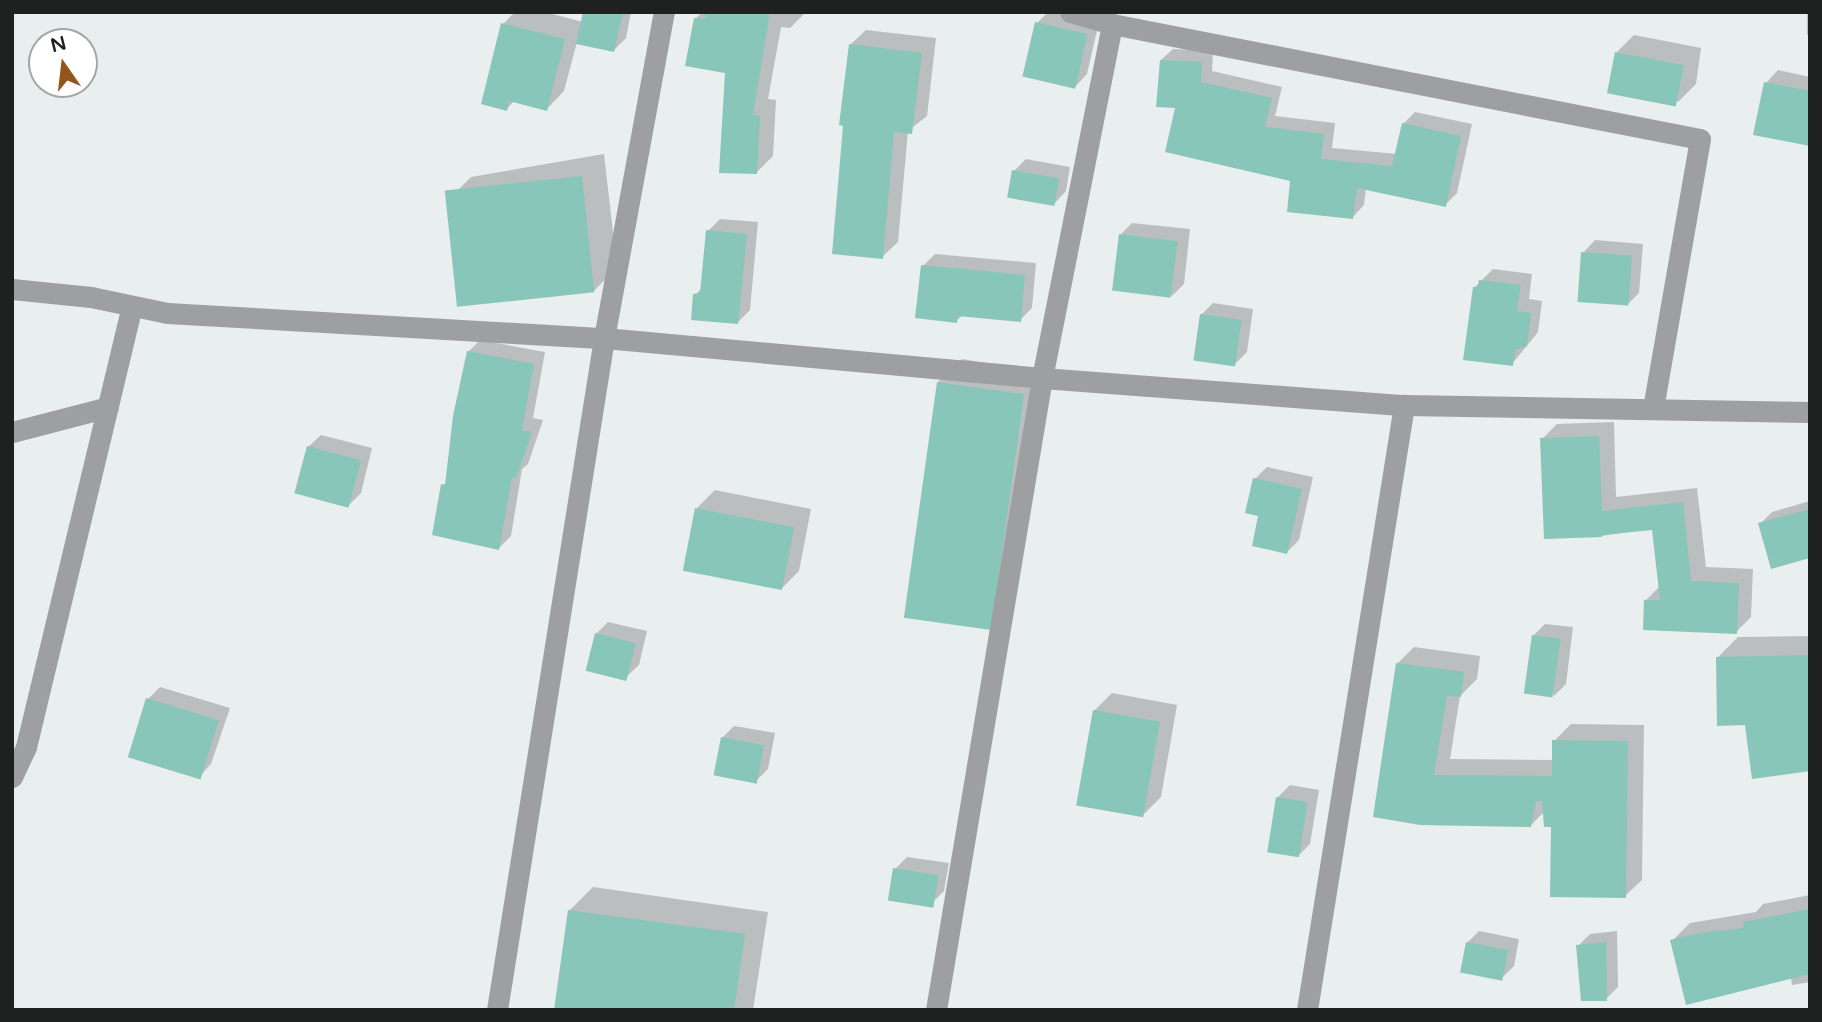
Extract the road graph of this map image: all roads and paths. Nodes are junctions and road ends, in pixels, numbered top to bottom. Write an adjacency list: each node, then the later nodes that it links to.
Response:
1 (664, 12): 6 (street)
2 (1070, 12): 3 (street)
3 (1112, 23): 7 (street); 10 (street)
4 (12, 289): 5 (street)
5 (132, 307): 6 (street); 9 (street)
6 (604, 338): 7 (street); 15 (street)
7 (1042, 378): 8 (street); 16 (street)
8 (1404, 405): 10 (street); 17 (street)
9 (108, 407): 12 (street); 13 (street)
10 (1653, 408): 11 (street)
11 (1810, 412)
12 (12, 432)
13 (19, 748): 14 (street)
14 (12, 777)
15 (496, 1010)
16 (936, 1010)
17 (1307, 1010)

